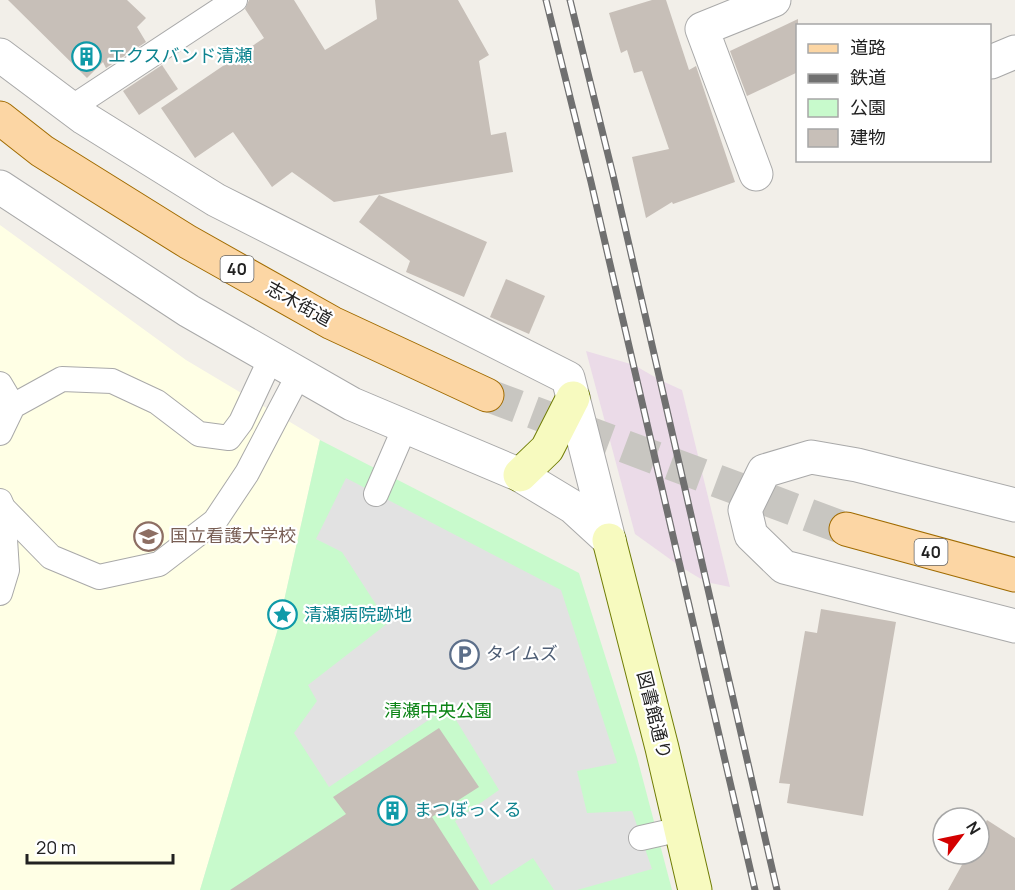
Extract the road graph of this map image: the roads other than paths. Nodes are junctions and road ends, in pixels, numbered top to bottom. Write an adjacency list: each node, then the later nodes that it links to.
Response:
1 (235, 0): 4 (lane)
2 (774, 0): 6 (street)
3 (0, 55): 4 (street)
4 (71, 108): 12 (street)
5 (0, 118): 11 (main road, 志木街道 / 40)
6 (756, 174)
7 (0, 187): 8 (street)
8 (271, 358): 9 (street); 13 (lane)
9 (299, 374): 14 (street); 18 (lane)
10 (0, 384): 13 (lane)
11 (487, 394)
12 (573, 398): 16 (street); 21 (street)
13 (13, 406): 15 (lane)
14 (405, 427): 16 (street); 17 (lane)
15 (0, 434)
16 (520, 475): 21 (street)
17 (376, 494)
18 (1, 505): 23 (lane)
19 (1015, 505): 24 (street)
20 (846, 529): 22 (main road, 40)
21 (609, 540): 25 (street, 図書館通り)
22 (1015, 575)
23 (0, 593)
24 (1015, 627)
25 (681, 829): 26 (lane); 27 (street, 図書館通り)
26 (641, 838)
27 (695, 890)

